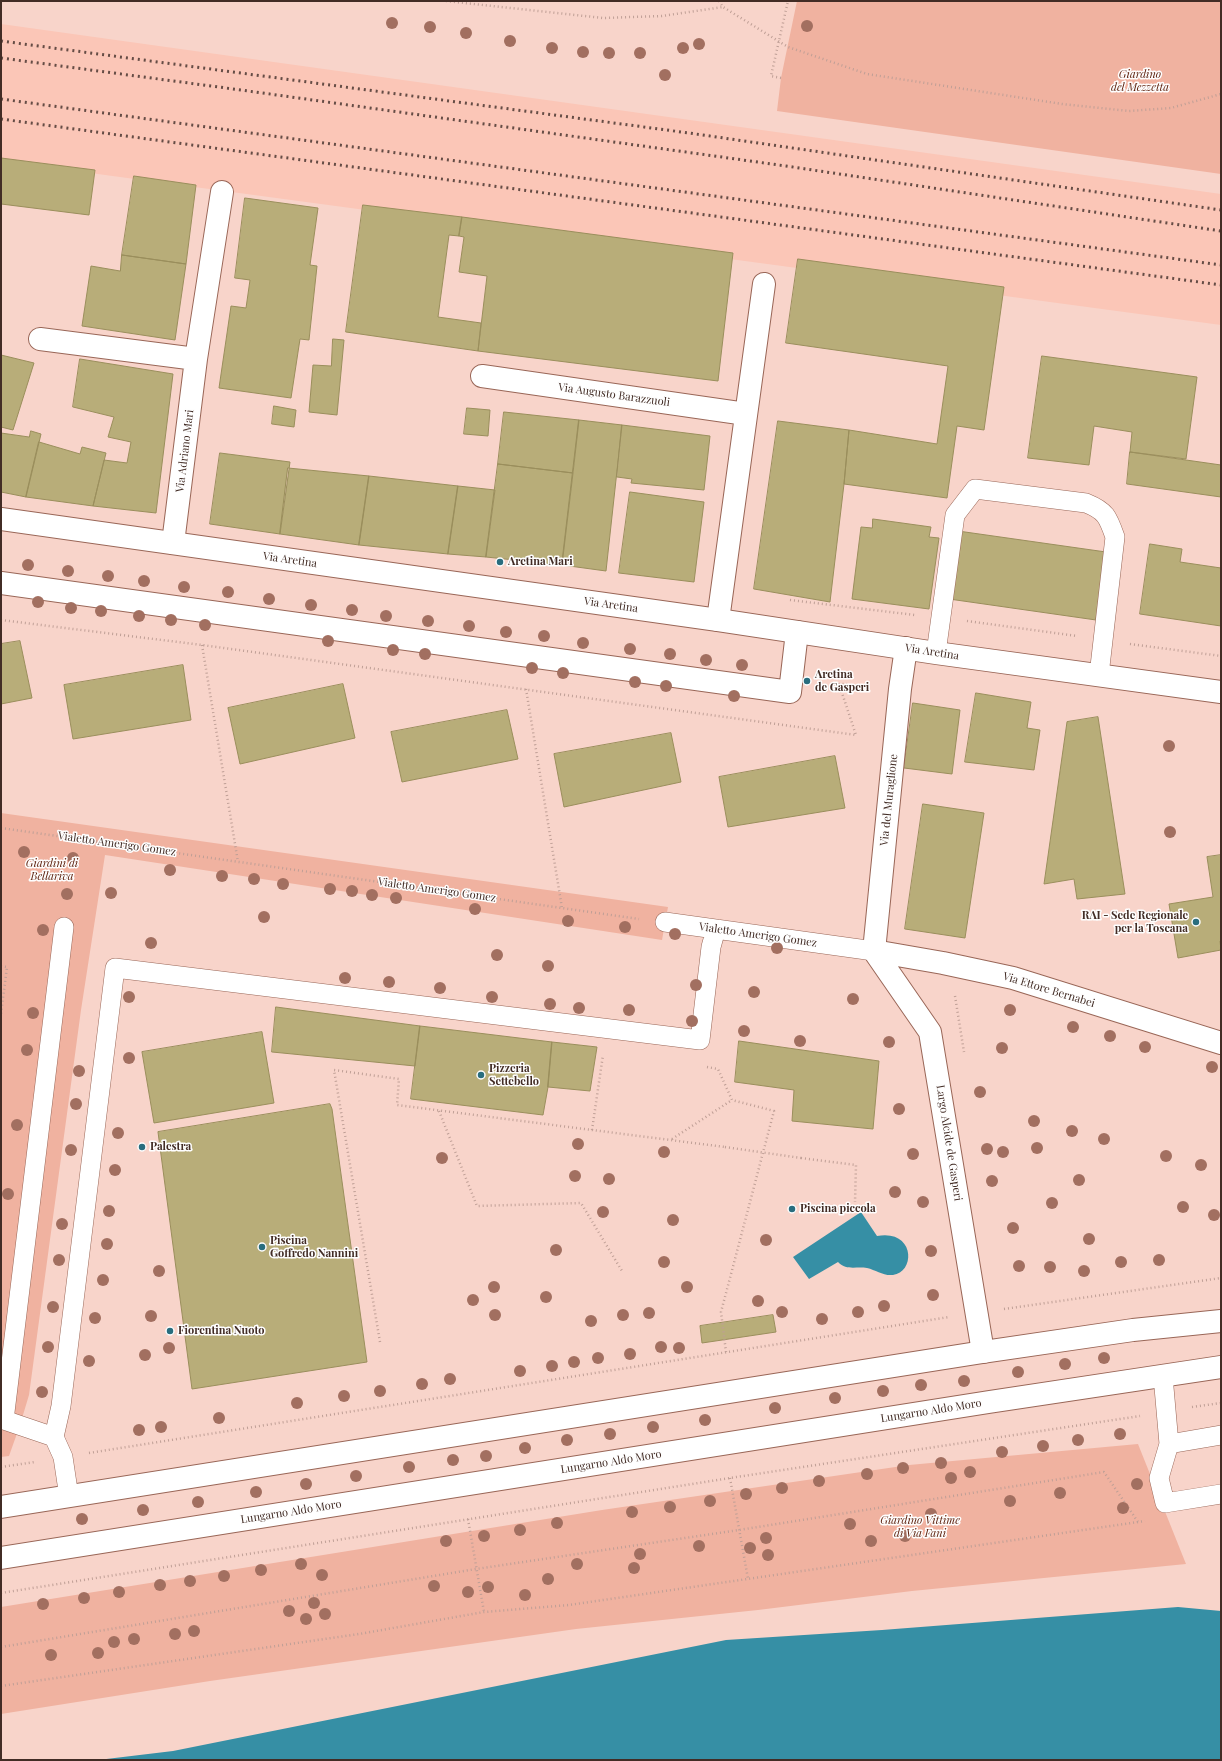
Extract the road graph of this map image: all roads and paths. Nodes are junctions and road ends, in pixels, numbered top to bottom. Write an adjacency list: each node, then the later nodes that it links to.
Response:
1 (446, 1): 4 (path)
2 (719, 1): 4 (path)
3 (788, 1): 5 (path)
4 (723, 8): 5 (path)
5 (780, 42): 6 (path); 7 (path)
6 (781, 78)
7 (1221, 94)
8 (222, 192): 11 (street, Via Adriano Mari)
9 (764, 284): 13 (street)
10 (40, 339): 11 (street)
11 (196, 358): 15 (street, Via Adriano Mari)
12 (482, 376): 13 (street, Via Augusto Barazzuoli)
13 (746, 414): 20 (street)
14 (1, 519): 15 (street, Via Aretina)
15 (173, 543): 20 (street, Via Aretina)
16 (1, 583): 21 (street)
17 (782, 599): 18 (path)
18 (941, 618): 22 (path); 22 (lane); 25 (lane)
19 (1, 620): 23 (path)
20 (718, 620): 21 (street, Via Aretina)
21 (797, 632): 24 (street, Via Aretina)
22 (1103, 640): 26 (path); 27 (lane)
23 (202, 645): 29 (path); 32 (path)
24 (906, 648): 25 (street, Via Aretina); 37 (street, Via del Muraglione)
25 (936, 653): 27 (street, Via Aretina)
26 (1221, 656)
27 (1099, 675): 30 (street, Via Aretina)
28 (847, 684): 29 (path)
29 (526, 689): 33 (path)
30 (1221, 692)
31 (1, 828): 32 (path, Vialetto Amerigo Gomez)
32 (238, 862): 33 (path, Vialetto Amerigo Gomez)
33 (562, 908): 34 (path, Vialetto Amerigo Gomez)
34 (665, 922): 36 (lane, Vialetto Amerigo Gomez)
35 (64, 927): 60 (lane)
36 (716, 929): 37 (lane, Vialetto Amerigo Gomez); 60 (lane)
37 (874, 952): 40 (street, Via Ettore Bernabei); 50 (street, Largo Alcide de Gasperi)
38 (1, 966): 39 (path)
39 (1, 1014)
40 (1221, 1043)
41 (603, 1054): 45 (path)
42 (702, 1067): 43 (path)
43 (732, 1100): 46 (path); 53 (path)
44 (439, 1111): 45 (path); 48 (path); 52 (path)
45 (592, 1130): 46 (path)
46 (671, 1139): 47 (path, bridge)
47 (855, 1202)
48 (622, 1271)
49 (1221, 1278): 50 (path)
50 (977, 1313): 53 (path); 54 (street, Largo Alcide de Gasperi)
51 (1221, 1321): 54 (street)
52 (380, 1342)
53 (726, 1352): 62 (path)
54 (983, 1352): 66 (street)
55 (1221, 1367): 56 (street, Lungarno Aldo Moro)
56 (1163, 1376): 58 (lane); 72 (street, Lungarno Aldo Moro)
57 (1221, 1403): 58 (path)
58 (1166, 1412): 61 (lane); 64 (path)
59 (1221, 1435): 61 (lane)
60 (54, 1437): 62 (lane)
61 (1168, 1444): 65 (lane)
62 (63, 1457): 63 (path); 66 (lane)
63 (1, 1467)
64 (730, 1478): 68 (path); 71 (path)
65 (1221, 1494)
66 (69, 1496): 67 (street)
67 (1, 1507)
68 (468, 1519): 73 (path); 75 (path)
69 (1145, 1521): 70 (path)
70 (1138, 1522): 71 (path); 74 (path)
71 (739, 1530): 73 (path); 74 (path)
72 (1, 1558)
73 (476, 1569): 76 (path); 77 (path)
74 (748, 1579): 76 (path)
75 (1, 1593)
76 (484, 1612): 78 (path)
77 (1, 1646)
78 (1, 1686)

